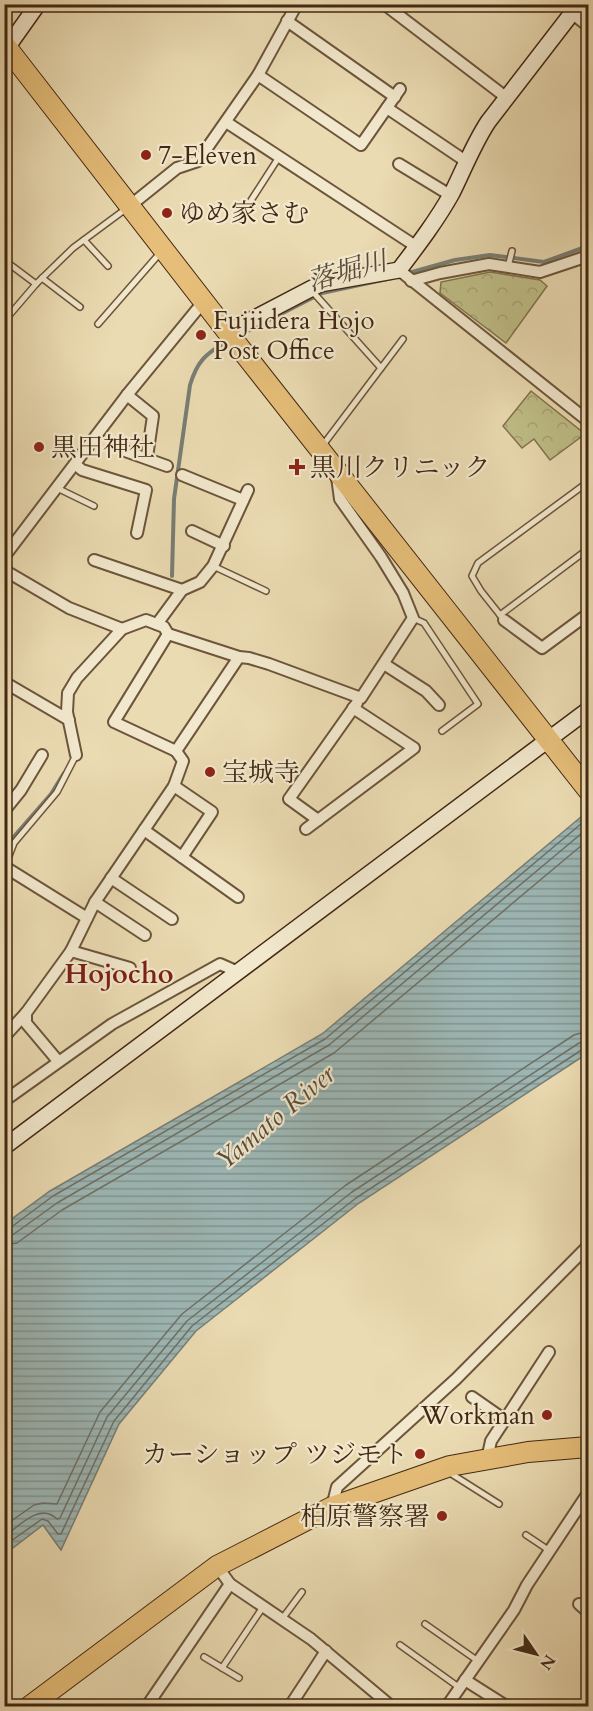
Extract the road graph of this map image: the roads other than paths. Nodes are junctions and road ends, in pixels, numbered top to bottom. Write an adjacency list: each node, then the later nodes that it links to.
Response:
1 (38, 4): 7 (street)
2 (297, 4): 5 (street)
3 (384, 4): 9 (street)
4 (575, 9): 6 (street); 9 (street)
5 (286, 21): 8 (street); 10 (street)
6 (588, 26)
7 (6, 48): 17 (highway)
8 (258, 75): 10 (street); 11 (street)
9 (507, 98): 13 (street)
10 (387, 108): 13 (street)
11 (226, 122): 12 (street); 17 (street)
12 (279, 157): 16 (lane); 19 (street)
13 (467, 162): 15 (street)
14 (399, 164): 15 (street)
15 (450, 195): 19 (street)
16 (250, 202)
17 (131, 205): 18 (lane); 20 (highway)
18 (84, 240): 25 (lane); 27 (lane)
19 (417, 247): 26 (street)
20 (165, 248): 30 (highway); 33 (lane)
21 (512, 251): 24 (lane)
22 (588, 256): 24 (street)
23 (4, 260): 28 (lane)
24 (508, 264): 26 (street)
25 (108, 266)
26 (405, 275): 29 (street); 38 (street)
27 (42, 278): 28 (lane); 31 (lane)
28 (36, 284): 32 (lane)
29 (312, 292): 34 (street); 36 (lane)
30 (204, 301): 34 (highway); 37 (street)
31 (80, 307)
32 (6, 319)
33 (98, 324)
34 (232, 337): 39 (highway)
35 (403, 339): 36 (lane)
36 (381, 368): 39 (lane)
37 (127, 395): 41 (street); 42 (street)
38 (588, 421)
39 (320, 449): 44 (highway)
40 (125, 451): 41 (street)
41 (147, 457): 43 (street)
42 (75, 464): 47 (street); 50 (street)
43 (167, 466)
44 (337, 471): 60 (street); 76 (highway)
45 (182, 475): 51 (street)
46 (588, 482): 61 (lane)
47 (57, 488): 48 (lane); 53 (street)
48 (94, 506)
49 (192, 531): 51 (street)
50 (137, 533)
51 (224, 546): 55 (street)
52 (588, 549): 61 (lane)
53 (4, 556)
54 (94, 560): 57 (street)
55 (213, 566): 57 (street); 58 (lane)
56 (4, 570): 63 (street)
57 (182, 590): 62 (street)
58 (266, 591)
59 (588, 614): 61 (street)
60 (413, 618): 66 (street); 75 (lane)
61 (502, 618)
62 (157, 624): 63 (street); 64 (street)
63 (122, 628): 73 (street)
64 (168, 634): 65 (street); 77 (street)
65 (239, 657): 68 (street); 77 (street)
66 (384, 664): 68 (street); 70 (street)
67 (4, 682): 73 (street)
68 (361, 698): 71 (street)
69 (588, 701): 74 (street)
70 (439, 705)
71 (353, 708): 83 (street); 83 (street)
72 (588, 710): 74 (street)
73 (69, 720): 79 (street)
74 (572, 722): 76 (street)
75 (442, 731)
76 (553, 745): 81 (highway); 96 (street)
77 (176, 751): 80 (street)
78 (42, 755): 82 (street)
79 (76, 755): 87 (lane)
80 (174, 786): 85 (street); 86 (street)
81 (588, 790)
82 (4, 811)
83 (318, 820): 84 (street)
84 (306, 829)
85 (144, 830): 86 (street); 88 (street)
86 (182, 857): 89 (street)
87 (5, 867): 91 (street)
88 (111, 878): 90 (street); 92 (street)
89 (238, 897)
90 (95, 902): 91 (street); 93 (street)
91 (87, 918): 94 (street)
92 (172, 919)
93 (145, 935)
94 (71, 951): 95 (street); 97 (street)
95 (129, 968)
96 (238, 972): 99 (street); 101 (street)
97 (26, 1013): 98 (street); 99 (street)
98 (4, 1037)
99 (58, 1061): 100 (street)
100 (4, 1101)
101 (4, 1147)
102 (588, 1245): 111 (street)
103 (549, 1352): 105 (street)
104 (472, 1397): 105 (street)
105 (505, 1420): 107 (street)
106 (588, 1447): 107 (highway)
107 (487, 1460): 108 (highway)
108 (443, 1468): 110 (lane); 111 (highway)
109 (588, 1496): 113 (street)
110 (499, 1504)
111 (332, 1507): 114 (highway)
112 (526, 1535): 113 (lane)
113 (550, 1551): 125 (street)
114 (217, 1566): 115 (street); 129 (highway)
115 (231, 1584): 118 (street); 130 (street)
116 (302, 1592): 120 (lane)
117 (579, 1604): 119 (street)
118 (264, 1606): 120 (street); 126 (lane)
119 (588, 1612)
120 (282, 1619): 123 (street)
121 (425, 1624): 125 (lane)
122 (400, 1645): 128 (lane)
123 (326, 1651): 131 (street); 132 (street)
124 (204, 1658): 126 (lane)
125 (478, 1661): 128 (street)
126 (222, 1668): 127 (lane)
127 (239, 1678)
128 (463, 1684): 133 (street); 134 (street)
129 (30, 1707)
130 (147, 1707)
131 (290, 1707)
132 (391, 1707)
133 (447, 1707)
134 (506, 1707)

